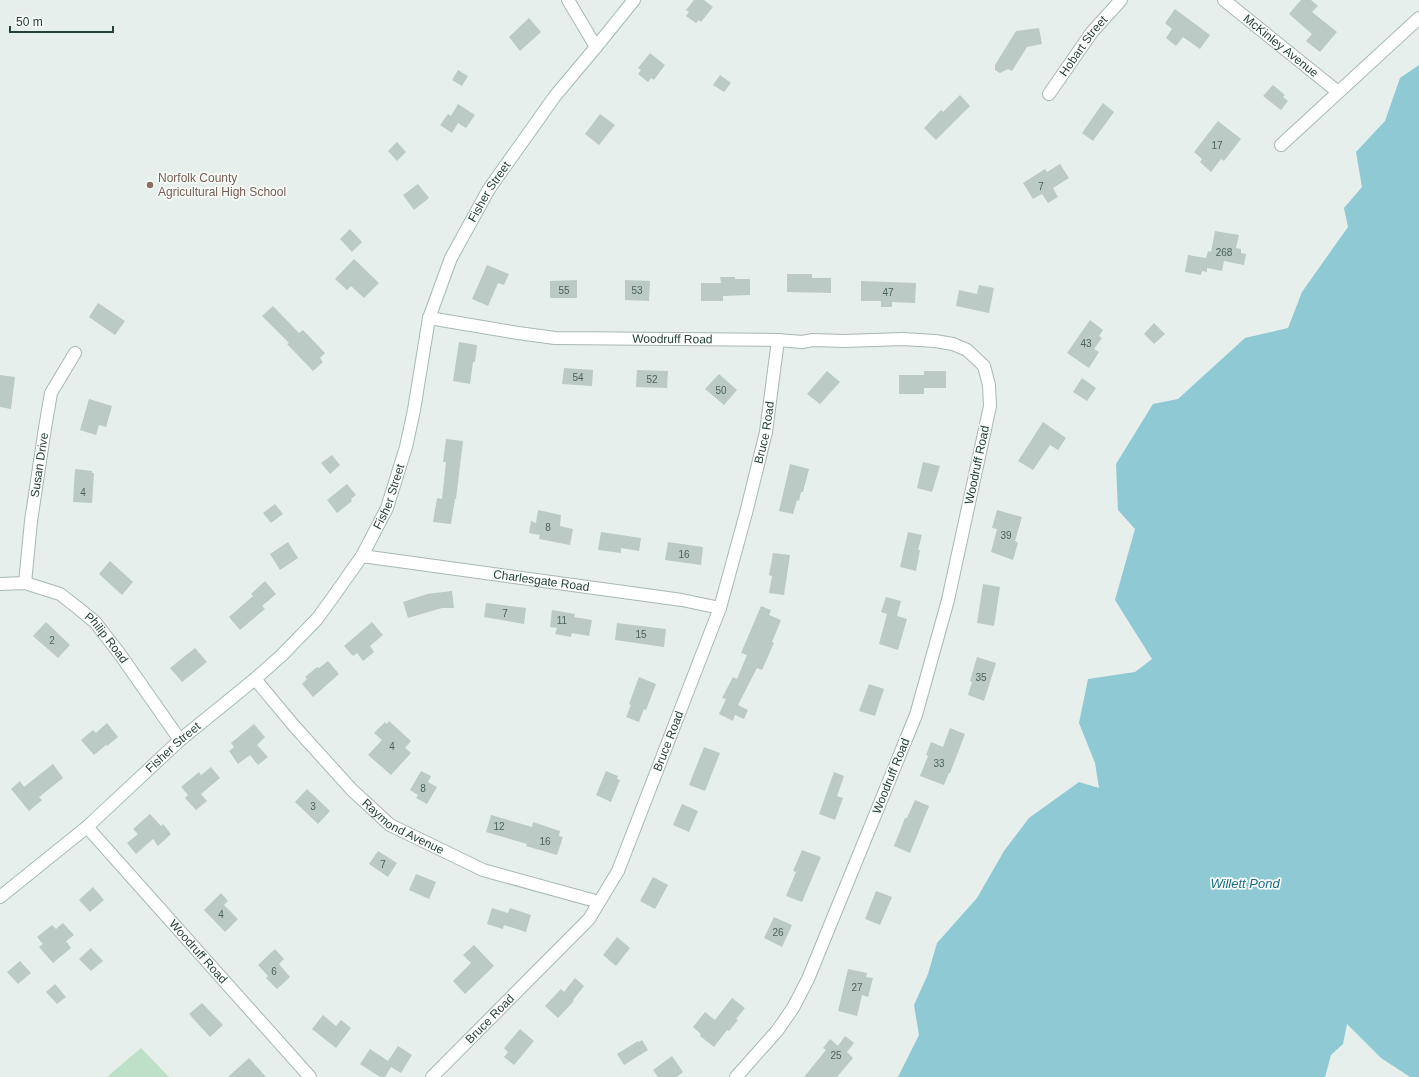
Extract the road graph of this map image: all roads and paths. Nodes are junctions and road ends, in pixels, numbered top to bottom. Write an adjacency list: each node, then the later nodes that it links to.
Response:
1 (568, 0): 6 (street)
2 (634, 0): 6 (street, Fisher Street)
3 (1121, 0): 8 (street, Hobart Street)
4 (1224, 0): 7 (street, McKinley Avenue)
5 (1419, 18): 7 (street)
6 (596, 47): 10 (street, Fisher Street)
7 (1338, 92): 9 (street)
8 (1049, 94)
9 (1281, 144)
10 (429, 318): 11 (street, Woodruff Road); 13 (street, Fisher Street)
11 (778, 340): 16 (street, Bruce Road); 24 (street, Woodruff Road)
12 (75, 353): 14 (street, Susan Drive)
13 (362, 556): 16 (street, Charlesgate Road); 17 (street, Fisher Street)
14 (25, 583): 15 (street, Philip Road); 18 (street, Philip Road)
15 (0, 584)
16 (720, 608): 21 (street, Bruce Road)
17 (255, 679): 18 (street, Fisher Street); 21 (street, Raymond Avenue)
18 (180, 740): 19 (street, Fisher Street)
19 (86, 827): 20 (street, Fisher Street); 22 (street, Woodruff Road)
20 (0, 897)
21 (599, 902): 23 (street, Bruce Road)
22 (310, 1077)
23 (432, 1077)
24 (736, 1077)

